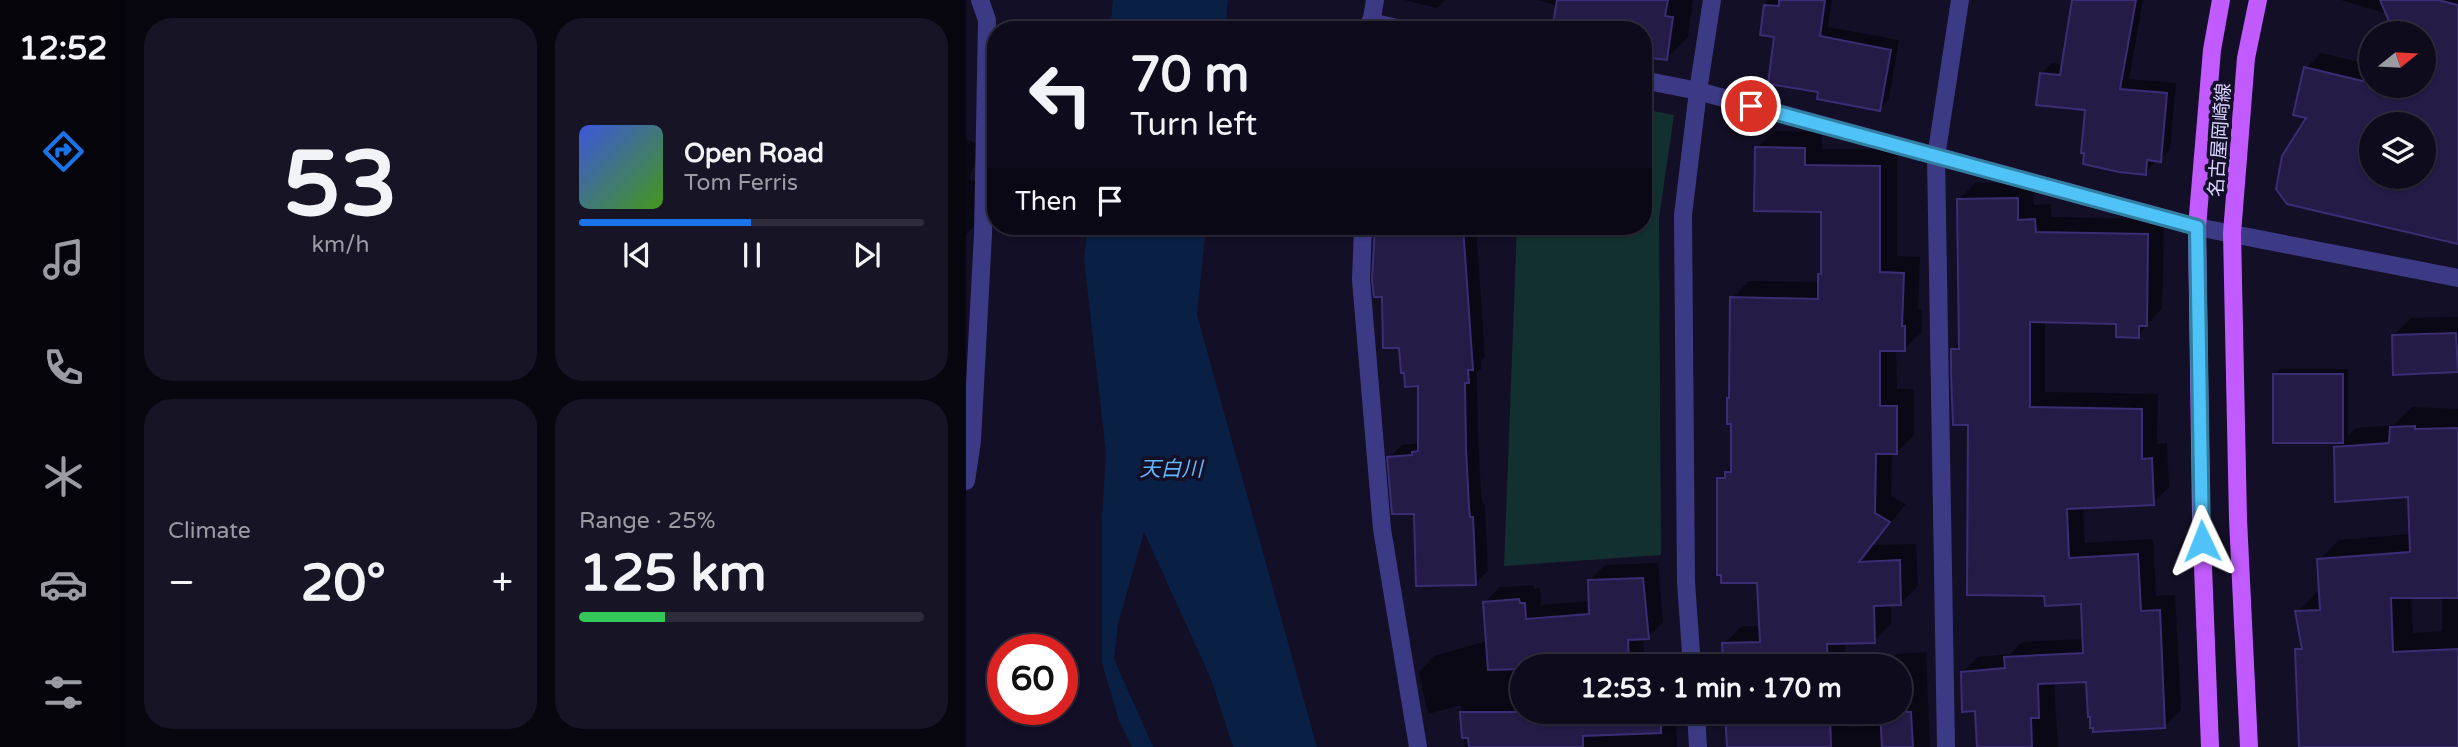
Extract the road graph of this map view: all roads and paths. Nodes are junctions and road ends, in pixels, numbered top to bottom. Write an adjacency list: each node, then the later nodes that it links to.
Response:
1 (980, 0): 15 (street)
2 (1375, 0): 7 (street)
3 (1712, 0): 9 (street)
4 (1960, 0): 10 (street)
5 (2221, 0): 11 (main road, 名古屋岡崎線)
6 (2258, 0): 12 (main road, 名古屋岡崎線)
7 (1371, 21)
8 (1652, 82): 9 (street)
9 (1698, 92): 10 (street); 16 (street)
10 (1936, 157): 11 (street); 20 (street)
11 (2197, 227): 12 (street); 21 (main road, 名古屋岡崎線)
12 (2232, 233): 14 (street); 22 (main road, 名古屋岡崎線)
13 (1363, 235): 18 (street)
14 (2458, 278)
15 (966, 481)
16 (1691, 654)
17 (1697, 724): 19 (street)
18 (1418, 747)
19 (1698, 747)
20 (1946, 747)
21 (2210, 747)
22 (2249, 747)

